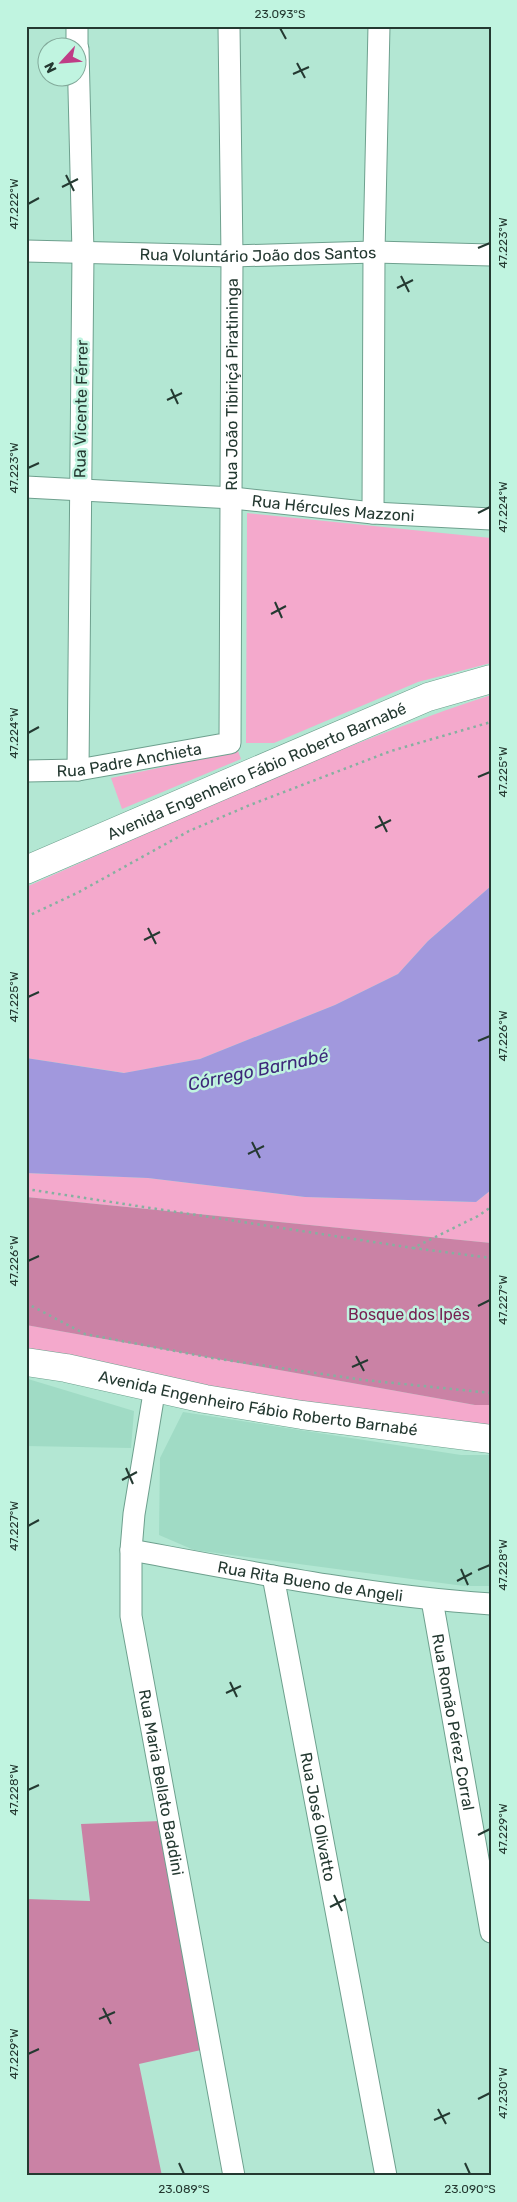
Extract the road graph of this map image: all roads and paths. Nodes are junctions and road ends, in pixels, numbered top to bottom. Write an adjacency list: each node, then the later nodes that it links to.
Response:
1 (229, 26): 8 (street, Rua João Tibiriçá Piratininga)
2 (379, 26): 5 (street)
3 (79, 88): 6 (street, Rua Vicente Férrer)
4 (26, 251): 6 (street, Rua Voluntário João dos Santos)
5 (374, 252): 7 (street, Rua Voluntário João dos Santos); 8 (street, Rua Voluntário João dos Santos); 12 (street)
6 (84, 253): 8 (street, Rua Voluntário João dos Santos); 10 (street, Rua Vicente Férrer)
7 (491, 255)
8 (232, 256): 11 (street, Rua João Tibiriçá Piratininga)
9 (26, 487): 10 (street, Rua Hércules Mazzoni)
10 (80, 490): 11 (street, Rua Hércules Mazzoni); 17 (street, Rua Vicente Férrer)
11 (233, 498): 12 (street, Rua Hércules Mazzoni); 16 (street, Rua João Tibiriçá Piratininga)
12 (373, 513): 13 (street, Rua Hércules Mazzoni)
13 (491, 518)
14 (491, 679): 19 (main road, Avenida Engenheiro Fábio Roberto Barnabé)
15 (491, 722): 20 (path)
16 (230, 743): 17 (street, Rua Padre Anchieta)
17 (78, 770): 18 (street, Rua Padre Anchieta)
18 (26, 771)
19 (26, 870)
20 (26, 917)
21 (26, 1189): 23 (path)
22 (491, 1207): 23 (path)
23 (413, 1248): 24 (path)
24 (491, 1258)
25 (26, 1303): 28 (path)
26 (26, 1362): 27 (main road, Avenida Engenheiro Fábio Roberto Barnabé)
27 (155, 1387): 29 (main road, Avenida Engenheiro Fábio Roberto Barnabé); 30 (street, Rua Maria Bellato Baddini)
28 (491, 1393)
29 (491, 1439)
30 (131, 1550): 31 (street, Rua Rita Bueno de Angeli); 35 (street, Rua Maria Bellato Baddini)
31 (273, 1576): 32 (street, Rua Rita Bueno de Angeli); 36 (street, Rua José Olivatto)
32 (432, 1600): 33 (street, Rua Rita Bueno de Angeli); 34 (street, Rua Romão Pérez Corral)
33 (491, 1604)
34 (491, 1932)
35 (234, 2176)
36 (386, 2176)

